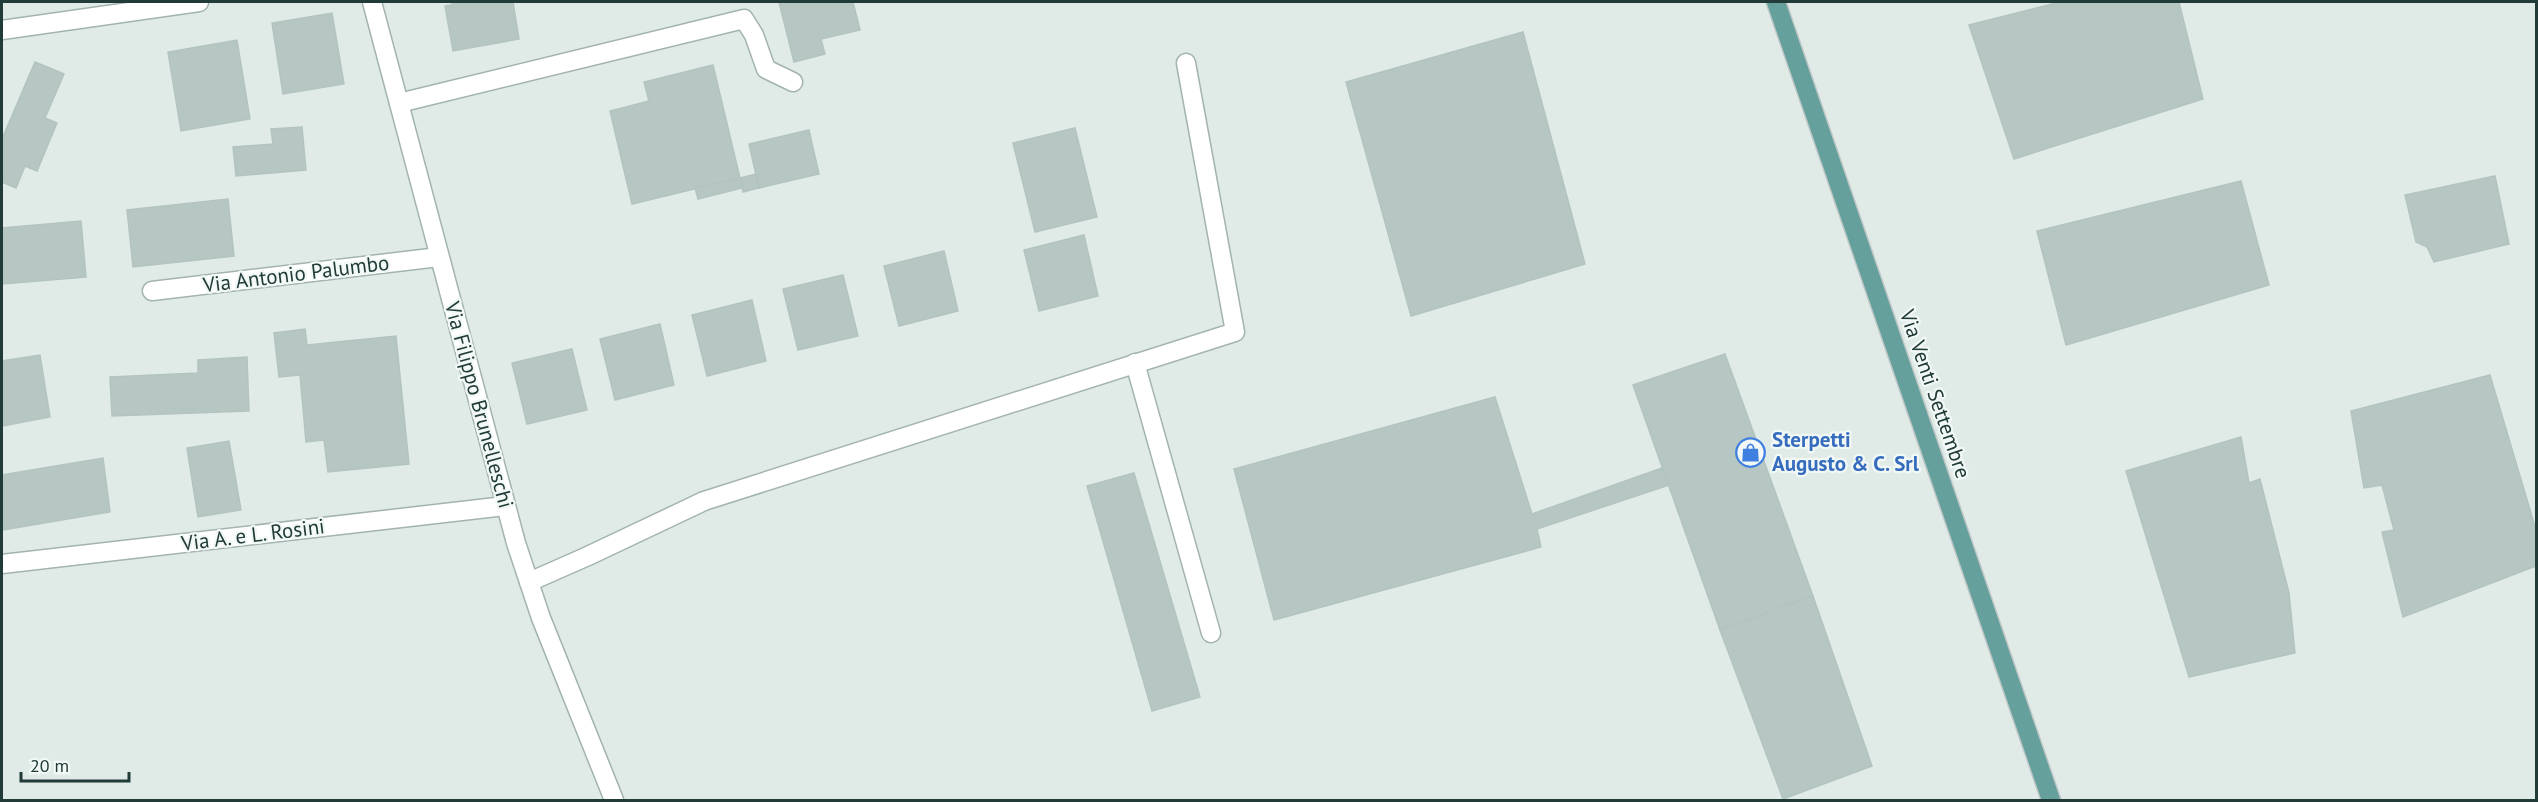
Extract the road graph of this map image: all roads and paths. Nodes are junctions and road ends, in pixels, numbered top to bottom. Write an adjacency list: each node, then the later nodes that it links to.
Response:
1 (199, 2): 4 (street)
2 (372, 2): 7 (street, Via Filippo Brunelleschi)
3 (1776, 2): 16 (main road, Via Venti Settembre)
4 (2, 30)
5 (1186, 63): 10 (street)
6 (793, 82): 7 (street)
7 (399, 103): 8 (street, Via Filippo Brunelleschi)
8 (440, 256): 9 (street, Via Antonio Palumbo); 11 (street, Via Filippo Brunelleschi)
9 (152, 291)
10 (1135, 363): 13 (street); 14 (street)
11 (505, 506): 12 (street, Via A. e L. Rosini); 13 (street, Via Filippo Brunelleschi)
12 (2, 564)
13 (529, 582): 15 (street, Via Filippo Brunelleschi)
14 (1211, 633)
15 (614, 801)
16 (2051, 801)

